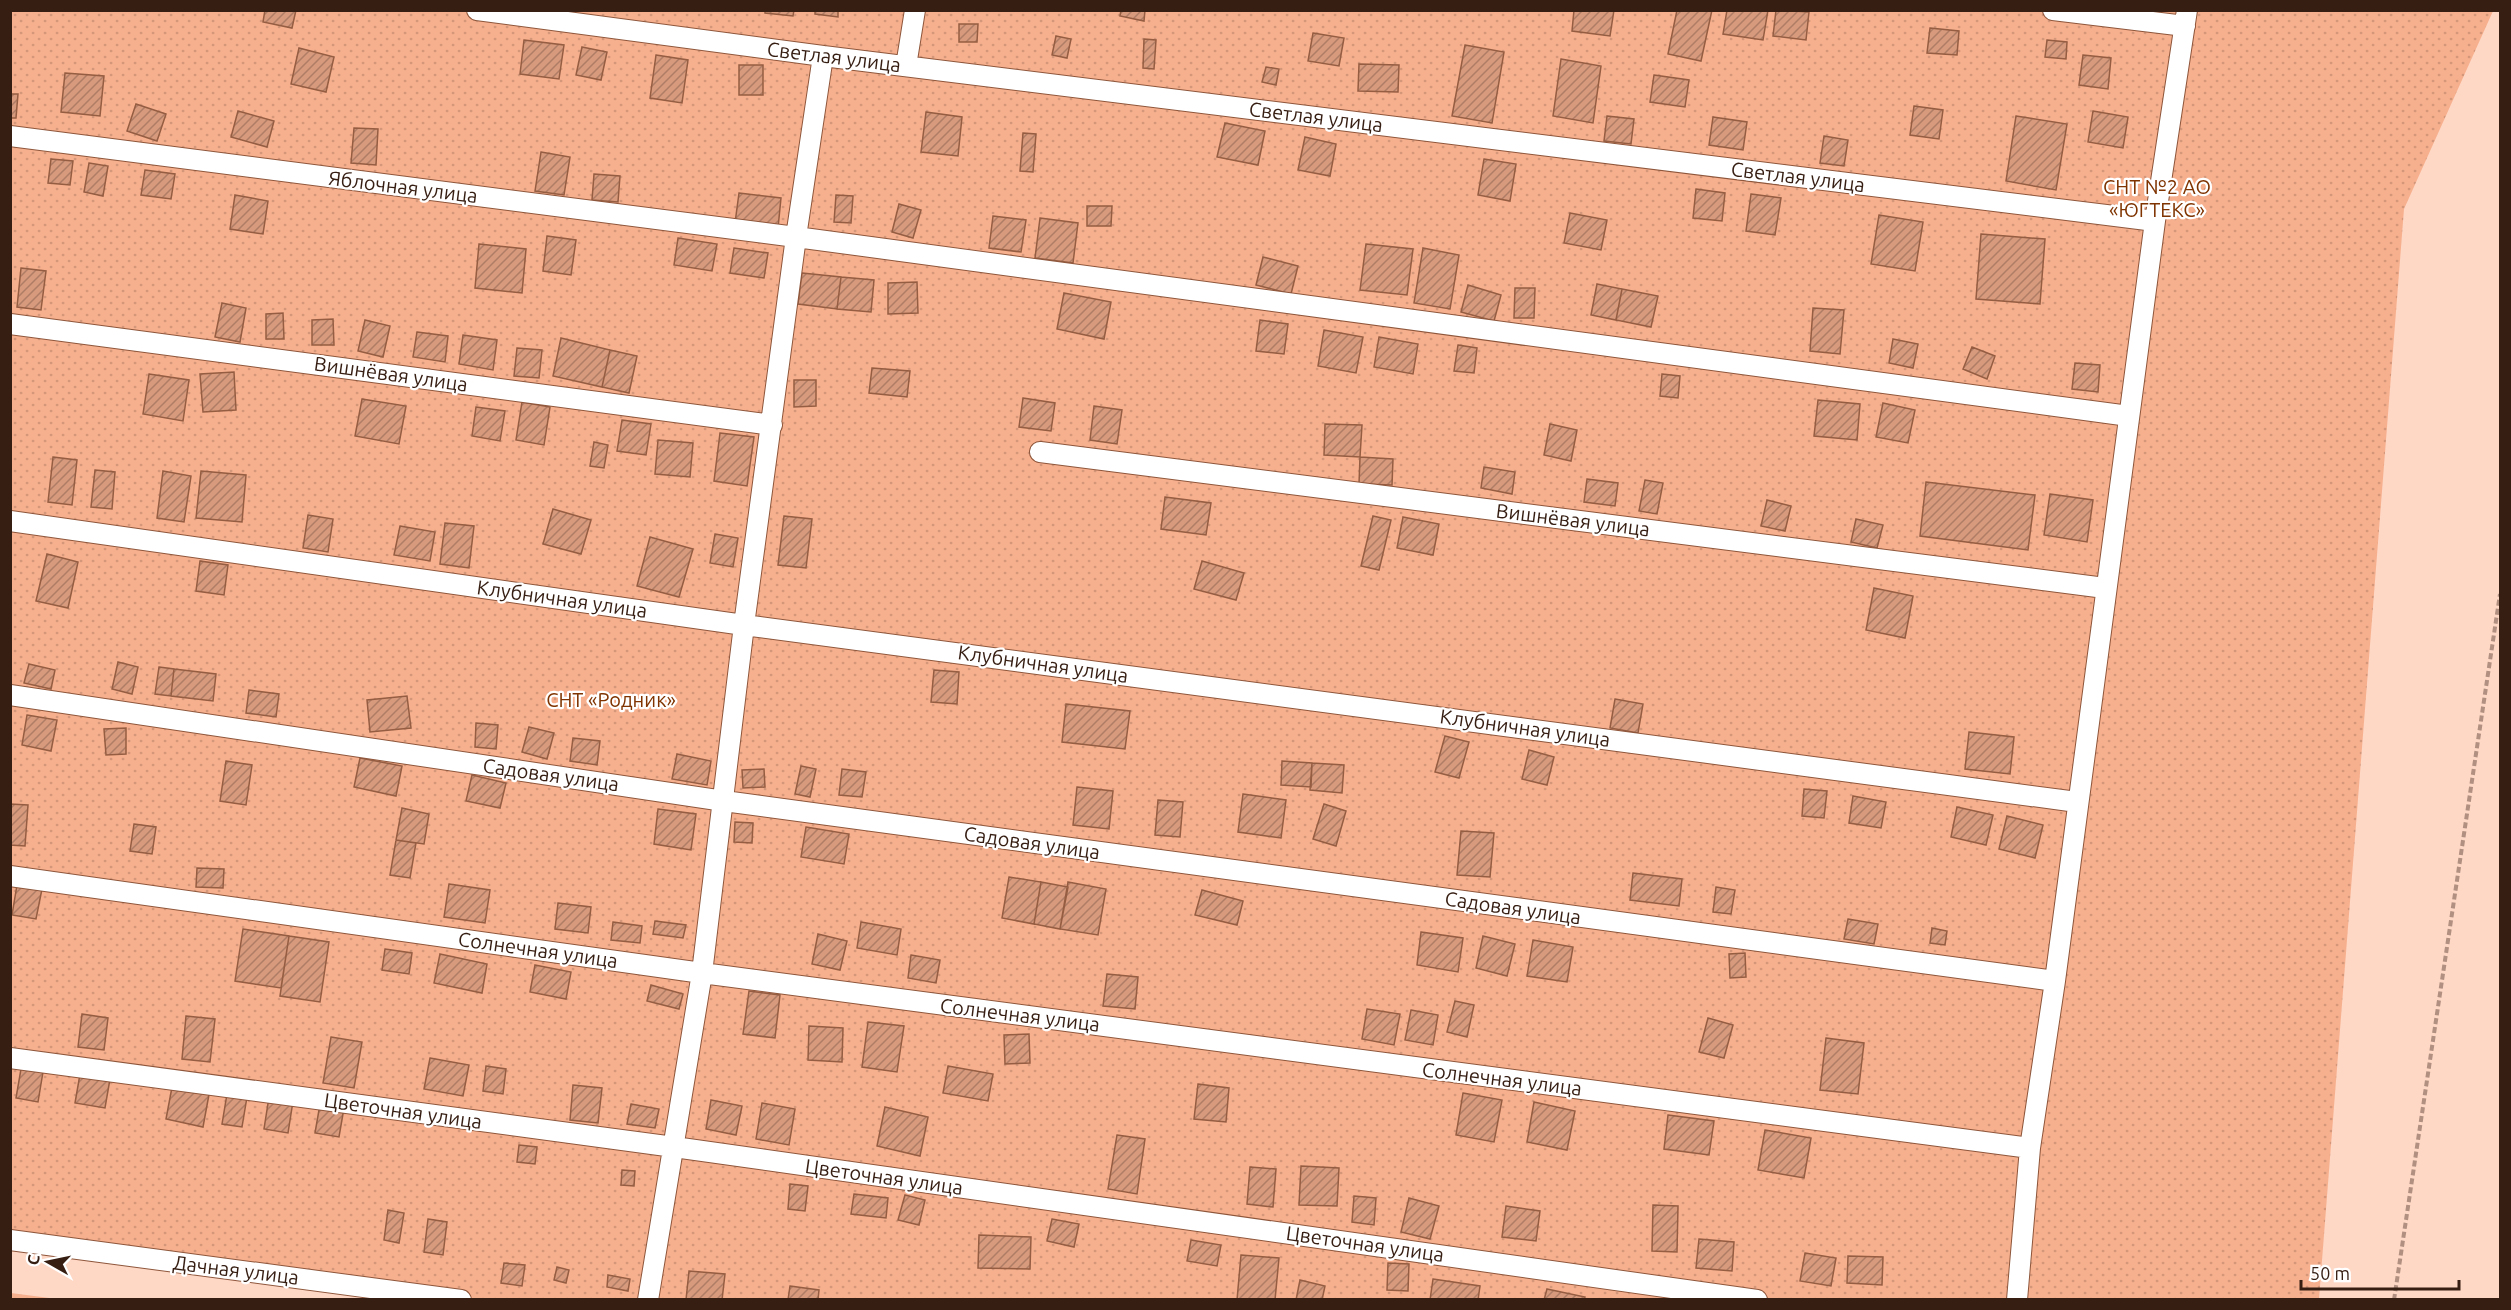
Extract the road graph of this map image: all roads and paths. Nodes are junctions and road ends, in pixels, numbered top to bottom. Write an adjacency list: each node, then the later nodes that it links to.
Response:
1 (477, 10): 5 (street, Светлая улица)
2 (915, 10): 6 (street)
3 (2053, 10): 4 (street)
4 (2186, 18): 8 (street)
5 (823, 56): 6 (street, Светлая улица); 9 (street)
6 (906, 66): 8 (street, Светлая улица)
7 (10, 136): 9 (street, Яблочная улица)
8 (2155, 222): 11 (street)
9 (796, 237): 11 (street, Яблочная улица); 12 (street)
10 (10, 324): 12 (street, Вишнёвая улица)
11 (2129, 416): 15 (street)
12 (772, 425): 17 (street)
13 (1040, 452): 15 (street, Вишнёвая улица)
14 (10, 521): 17 (street, Клубничная улица)
15 (2105, 588): 20 (street)
16 (2500, 594): 32 (path)
17 (744, 625): 19 (street); 20 (street, Клубничная улица)
18 (10, 695): 19 (street, Садовая улица)
19 (724, 801): 22 (street); 23 (street, Садовая улица)
20 (2077, 802): 23 (street)
21 (10, 876): 22 (street, Солнечная улица)
22 (702, 974): 25 (street); 26 (street, Солнечная улица)
23 (2055, 981): 26 (street)
24 (10, 1058): 25 (street, Цветочная улица)
25 (674, 1147): 29 (street); 30 (street, Цветочная улица)
26 (2030, 1148): 31 (street)
27 (10, 1240): 28 (street, Дачная улица)
28 (461, 1299)
29 (648, 1299)
30 (1757, 1299)
31 (2016, 1299)
32 (2394, 1299)

